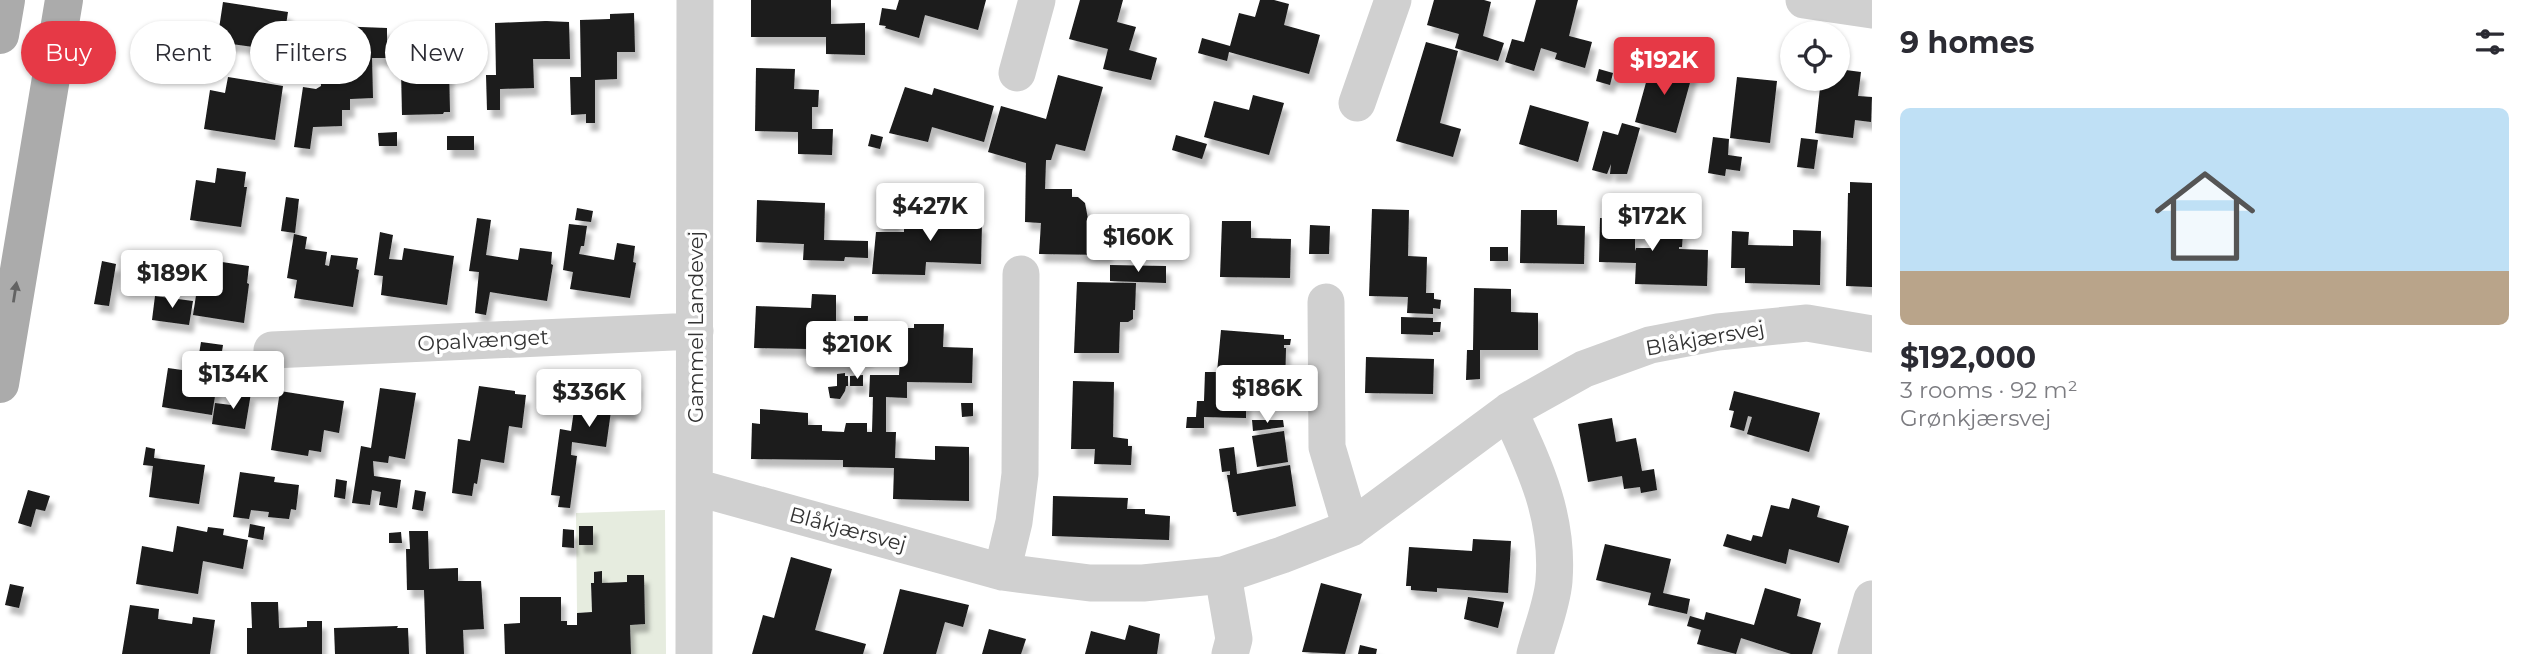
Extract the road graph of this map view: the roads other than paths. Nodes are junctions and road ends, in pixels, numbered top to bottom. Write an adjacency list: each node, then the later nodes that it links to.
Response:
1 (6, 0): 8 (main road)
2 (64, 0): 16 (main road, one-way to 2)
3 (695, 0): 13 (street, Gammel Landevej)
4 (1037, 0): 9 (street)
5 (1393, 0): 10 (street)
6 (1804, 0): 7 (street)
7 (1872, 10)
8 (0, 35)
9 (1017, 73)
10 (1357, 103)
11 (1021, 274): 20 (street)
12 (1326, 302): 19 (street)
13 (695, 331): 15 (street, Opalvænget); 18 (street, Gammel Landevej)
14 (1872, 334): 17 (street, Blåkjærsvej)
15 (272, 349)
16 (0, 384)
17 (1509, 411): 19 (street, Blåkjærsvej); 25 (street)
18 (695, 487): 20 (street, Blåkjærsvej); 23 (street, Gammel Landevej)
19 (1351, 528): 21 (street, Blåkjærsvej)
20 (1002, 572): 21 (street, Blåkjærsvej)
21 (1223, 575): 24 (street)
22 (1872, 599): 26 (street)
23 (694, 654)
24 (1230, 654)
25 (1535, 654)
26 (1856, 654)

